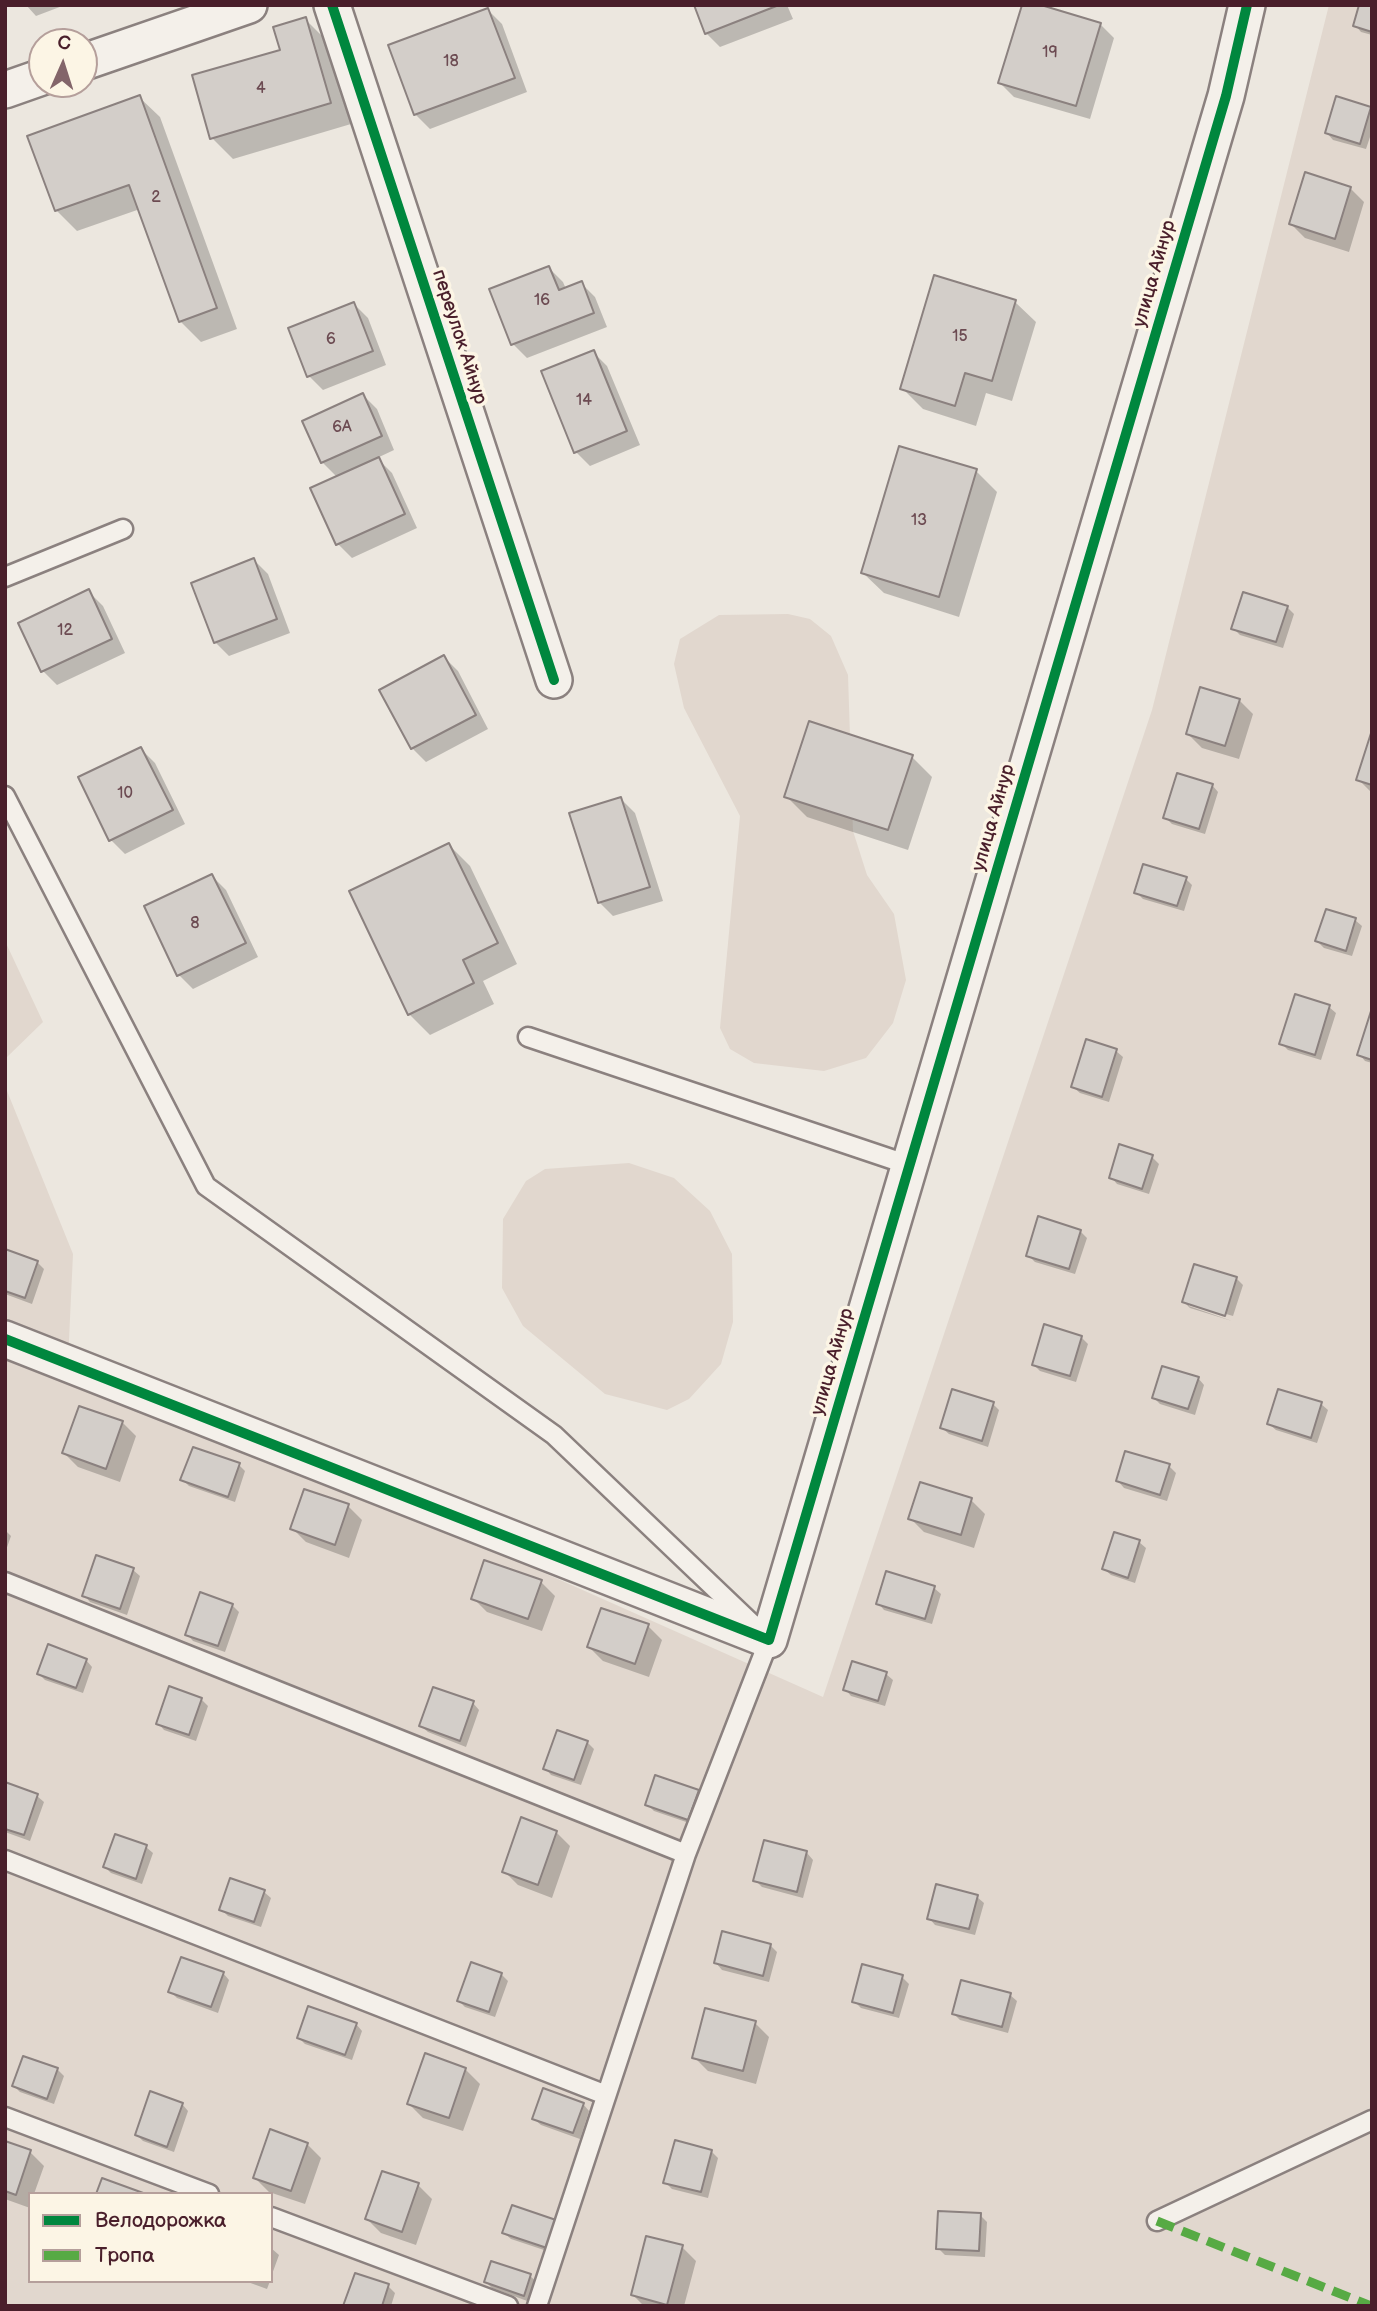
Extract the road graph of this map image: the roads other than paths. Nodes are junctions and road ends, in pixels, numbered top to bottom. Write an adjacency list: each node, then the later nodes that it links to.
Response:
1 (249, 5): 4 (street)
2 (332, 5): 9 (street, переулок Айнур)
3 (1247, 5): 12 (street, улица Айнур)
4 (98, 57)
5 (28, 82): 6 (street)
6 (5, 90)
7 (123, 529): 8 (lane)
8 (5, 577)
9 (554, 680)
10 (5, 796): 15 (lane)
11 (528, 1037): 12 (lane)
12 (909, 1165): 15 (street, улица Айнур)
13 (5, 1339): 15 (street)
14 (5, 1582): 16 (lane)
15 (769, 1640): 16 (lane)
16 (686, 1854): 18 (lane)
17 (5, 1860): 18 (lane)
18 (606, 2095): 25 (lane)
19 (5, 2118): 21 (lane)
20 (1372, 2120): 23 (lane)
21 (204, 2192)
22 (273, 2218): 24 (lane)
23 (1157, 2221)
24 (508, 2306)
25 (537, 2306)

